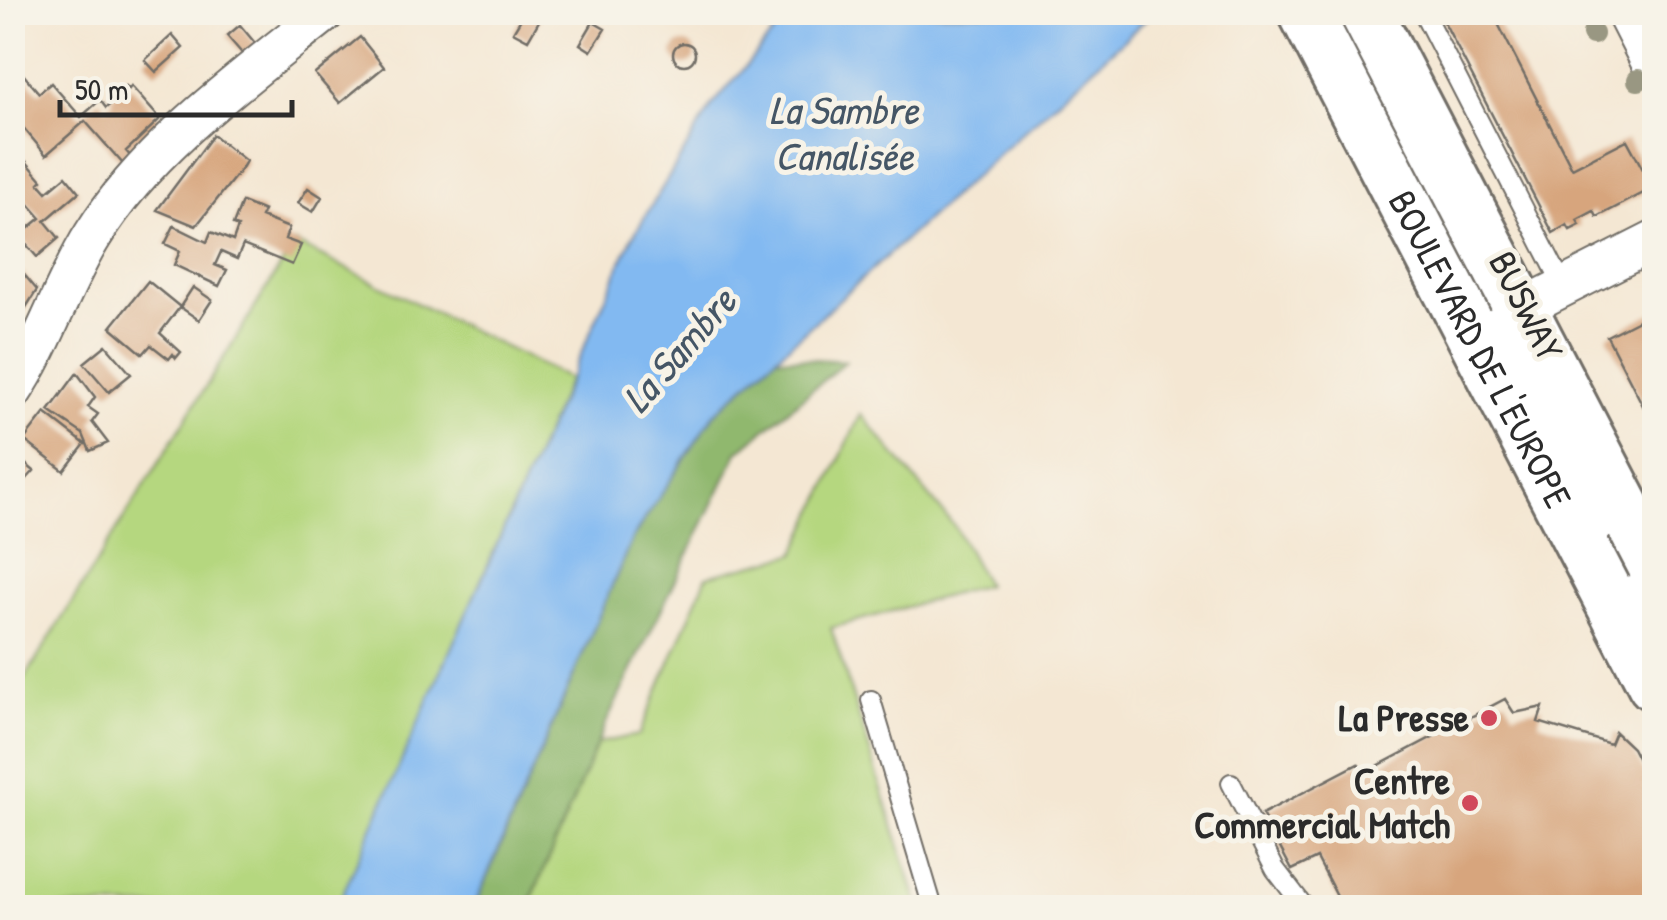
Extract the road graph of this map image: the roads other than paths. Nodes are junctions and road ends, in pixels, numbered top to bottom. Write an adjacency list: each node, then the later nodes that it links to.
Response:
1 (326, 12): 7 (street)
2 (1305, 12): 10 (main road, BOULEVARD DE L'EUROPE)
3 (1366, 12): 6 (main road)
4 (1423, 12): 6 (lane)
5 (1654, 240): 6 (street)
6 (1525, 301): 8 (main road)
7 (12, 392)
8 (1629, 560): 9 (lane)
9 (1654, 627)
10 (1654, 684)
11 (871, 700): 13 (lane)
12 (1231, 783): 14 (lane)
13 (933, 908)
14 (1305, 908)

